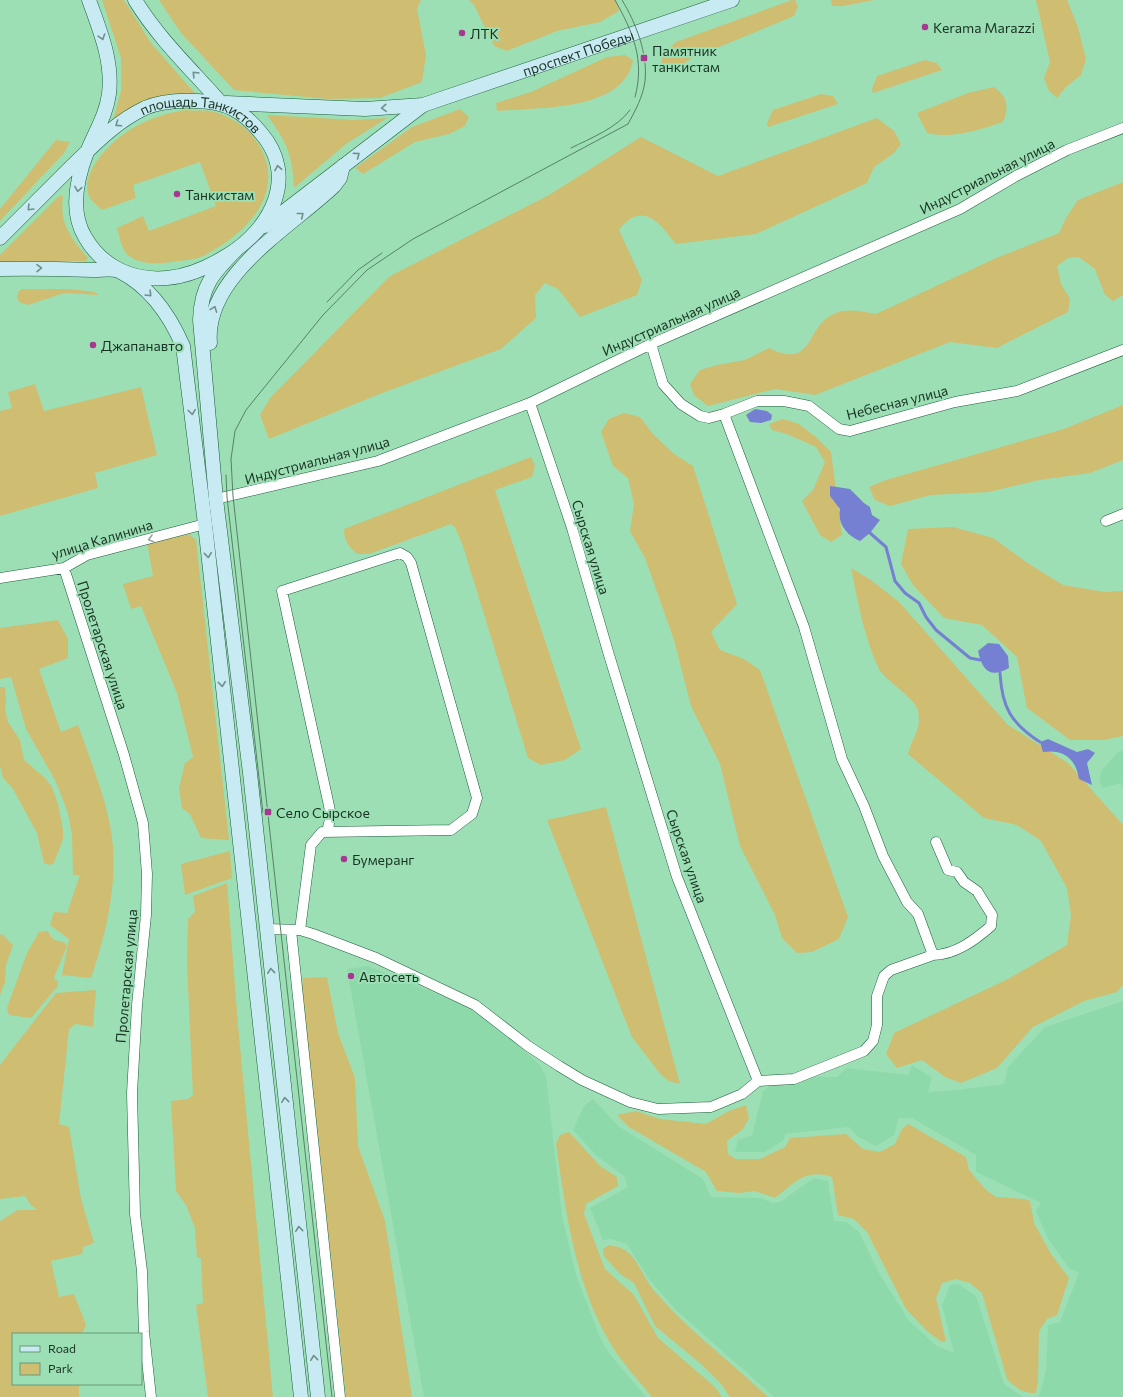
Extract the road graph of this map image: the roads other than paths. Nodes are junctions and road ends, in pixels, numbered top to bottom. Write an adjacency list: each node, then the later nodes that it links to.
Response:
1 (89, 0): 7 (main road, one-way to 7)
2 (135, 0): 4 (main road, one-way to 2)
3 (732, 0): 5 (main road, проспект Победы)
4 (222, 103): 5 (main road, one-way to 4); 7 (main road, площадь Танкистов, one-way to 7); 9 (main road, площадь Танкистов, one-way to 4)
5 (423, 105): 8 (main road, one-way to 5)
6 (1123, 128): 14 (street, Индустриальная улица)
7 (87, 152): 10 (main road, one-way to 10); 13 (main road, площадь Танкистов, one-way to 13)
8 (343, 166): 9 (main road); 16 (main road, one-way to 8)
9 (259, 230): 11 (main road, площадь Танкистов)
10 (0, 238)
11 (236, 250): 13 (main road, площадь Танкистов); 16 (main road)
12 (0, 270): 13 (main road, one-way to 13)
13 (117, 270): 22 (main road, one-way to 22)
14 (651, 344): 17 (street, Индустриальная улица); 18 (street, Небесная улица)
15 (1123, 350): 18 (street, Небесная улица)
16 (209, 401): 19 (main road)
17 (530, 403): 19 (street, Индустриальная улица); 30 (street, Сырская улица)
18 (724, 414): 29 (street)
19 (216, 499): 27 (main road)
20 (1123, 514): 21 (street)
21 (1106, 521)
22 (205, 524): 23 (street, улица Калинина, one-way to 23); 32 (main road, one-way to 32)
23 (64, 568): 24 (street, улица Калинина); 31 (street, Пролетарская улица)
24 (0, 578)
25 (327, 832): 25 (street); 28 (street)
26 (936, 842): 29 (street)
27 (266, 929): 28 (street); 33 (main road, one-way to 27)
28 (295, 930): 30 (street); 34 (street)
29 (933, 955): 30 (street)
30 (758, 1081)
31 (151, 1397)
32 (301, 1397)
33 (318, 1397)
34 (340, 1397)

